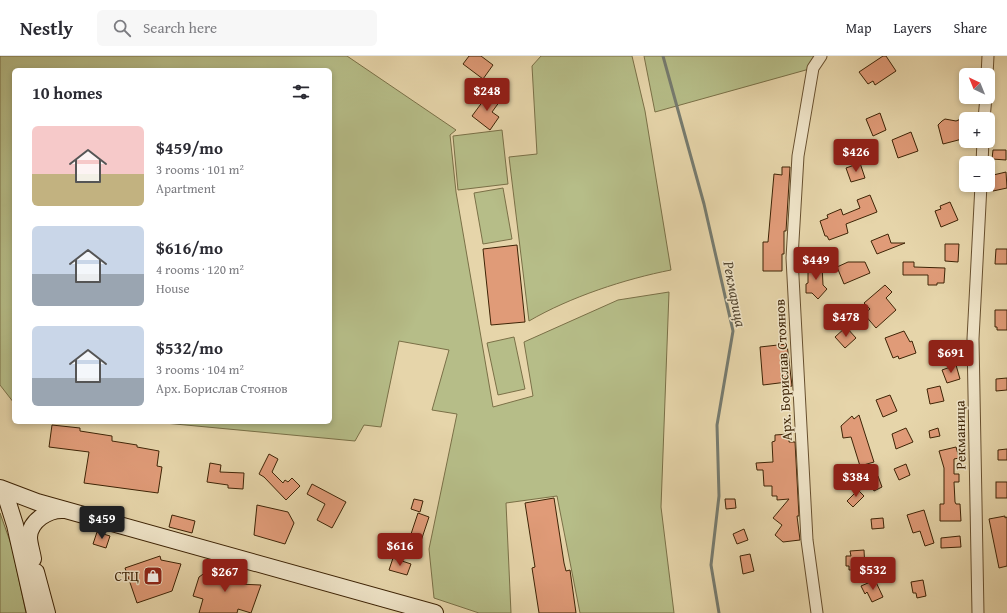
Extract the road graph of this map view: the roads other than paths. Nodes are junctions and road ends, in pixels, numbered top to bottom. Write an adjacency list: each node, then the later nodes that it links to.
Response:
1 (821, 56): 12 (street, Арх. Борислав Стоянов)
2 (988, 56): 3 (street)
3 (987, 68)
4 (981, 192): 13 (street, Рекманица)
5 (2, 489): 6 (main road); 7 (main road)
6 (73, 511): 8 (main road); 11 (main road)
7 (15, 525): 8 (main road); 9 (main road)
8 (34, 563): 10 (main road)
9 (35, 613)
10 (47, 613)
11 (435, 613)
12 (817, 613)
13 (978, 613)

